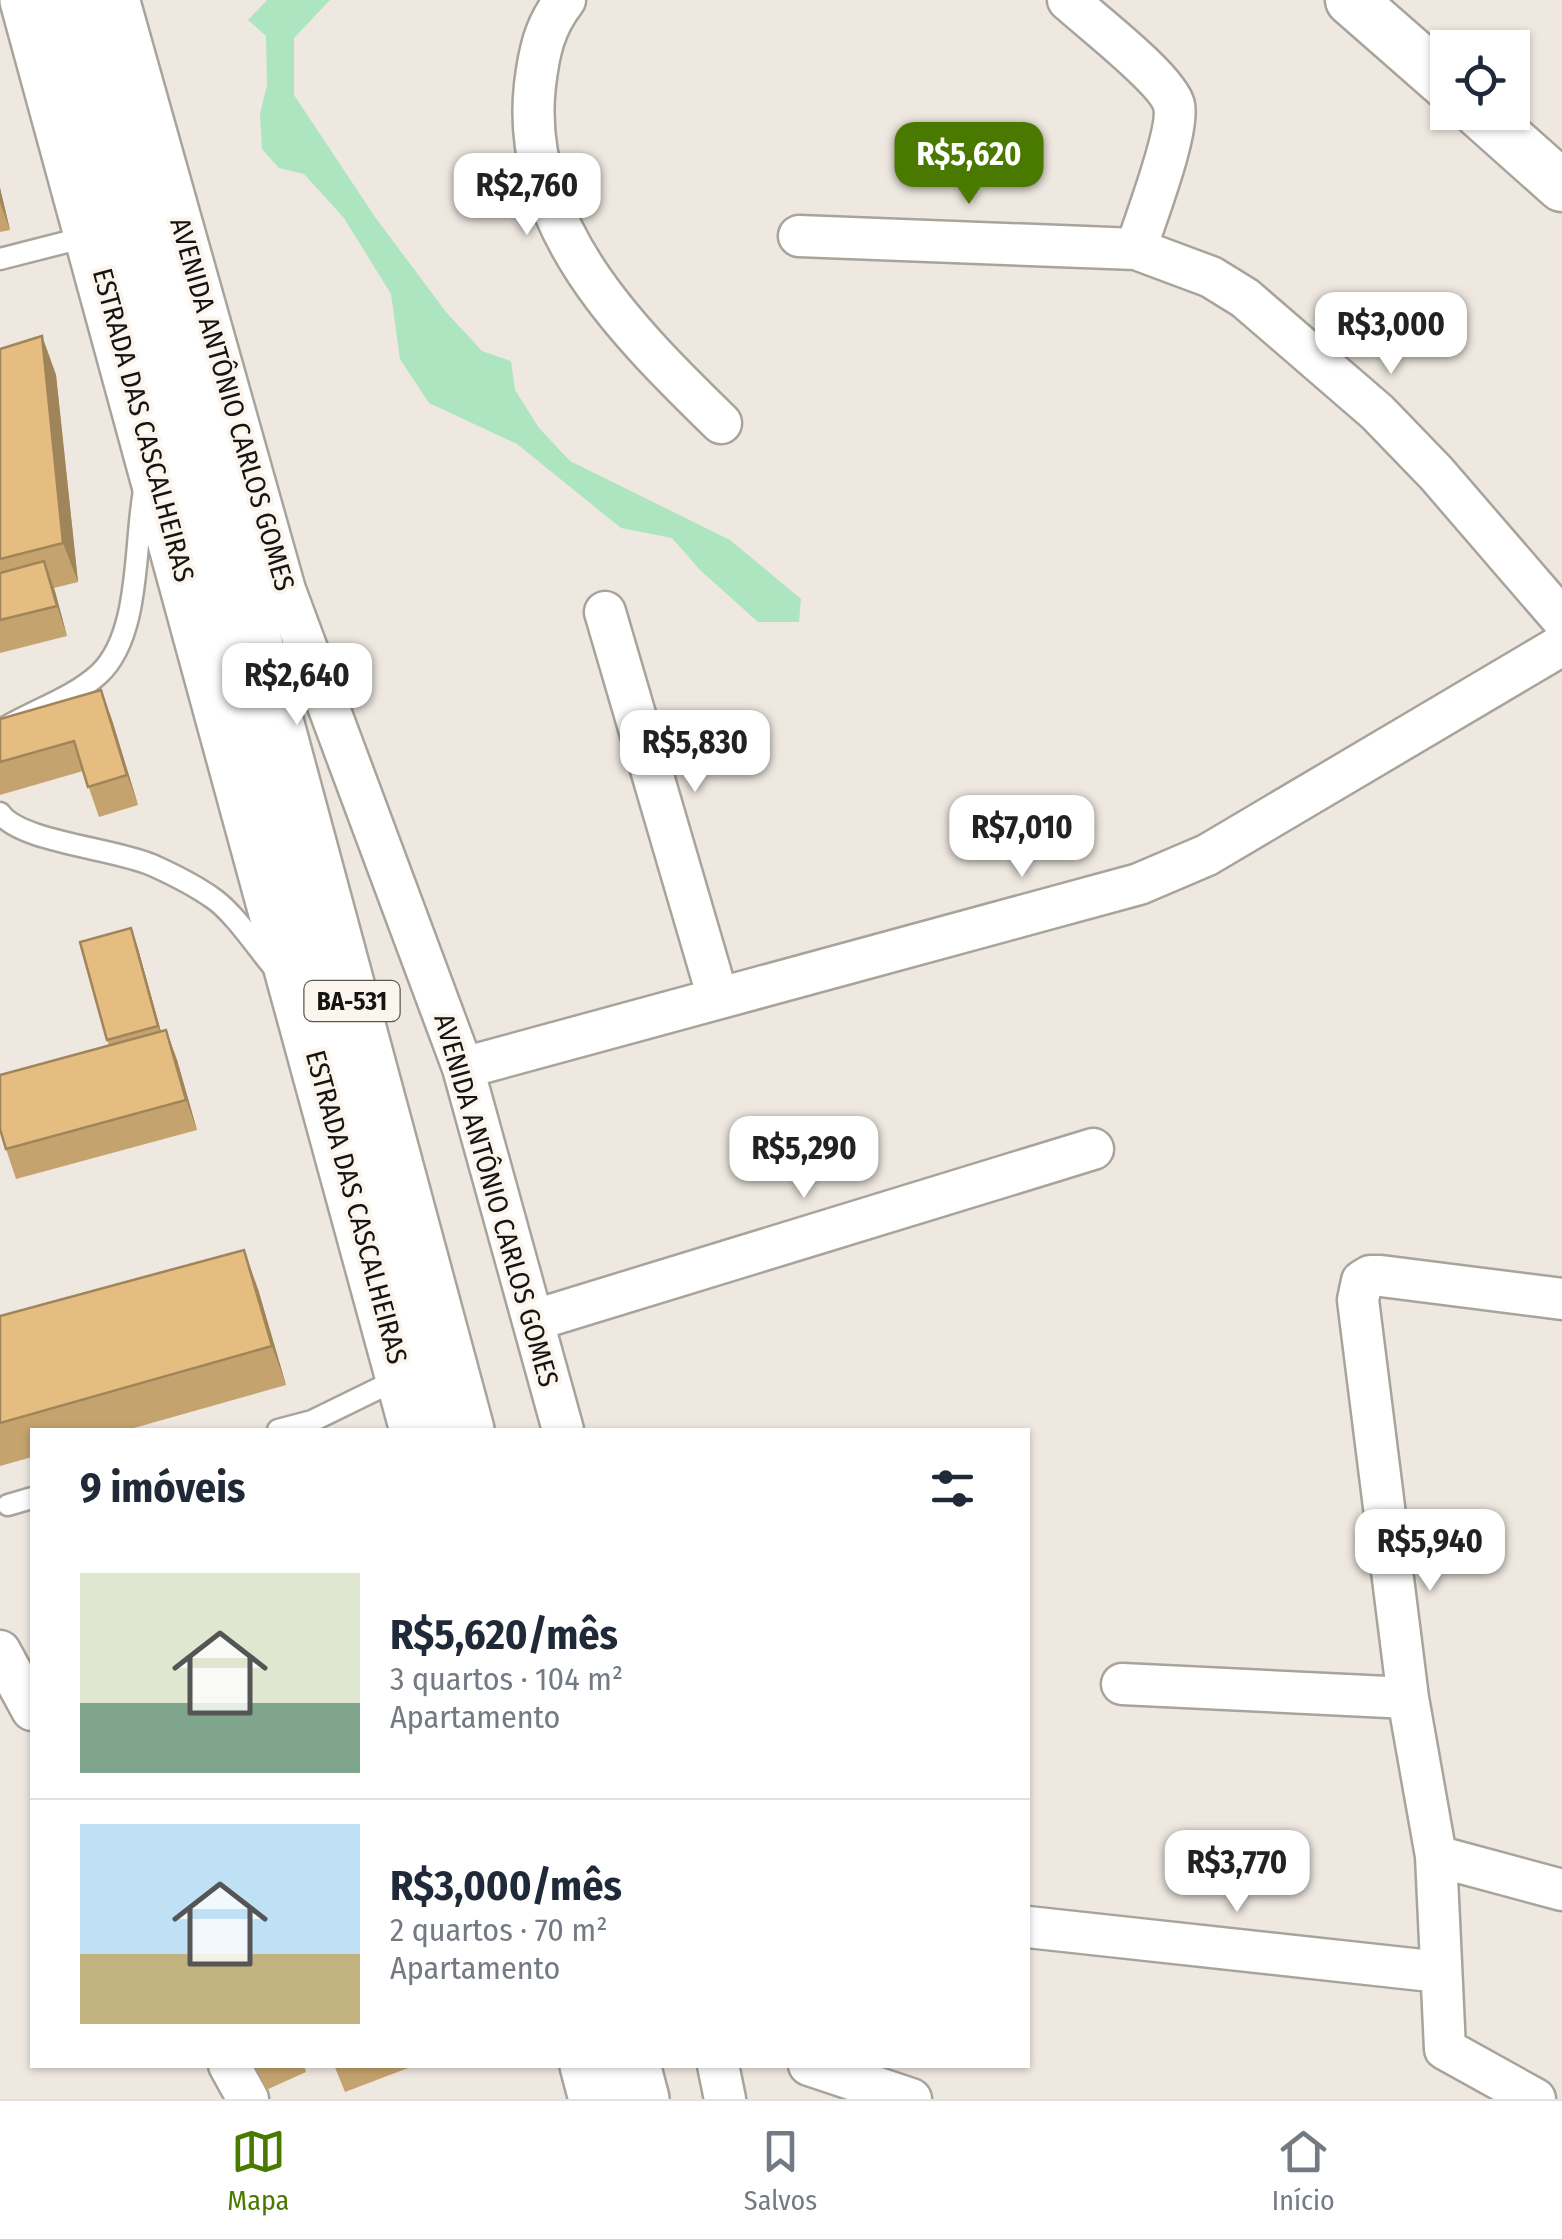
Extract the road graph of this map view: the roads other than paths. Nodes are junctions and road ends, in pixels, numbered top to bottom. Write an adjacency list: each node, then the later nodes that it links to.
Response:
1 (28, 0): 10 (main road, ESTRADA DAS CASCALHEIRAS / BA-531)
2 (81, 0): 30 (main road, ESTRADA DAS CASCALHEIRAS / BA-531)
3 (120, 0): 23 (street, AVENIDA ANTÔNIO CARLOS GOMES)
4 (565, 0): 14 (street)
5 (1068, 0): 12 (street)
6 (1351, 0): 7 (street)
7 (1430, 69)
8 (1499, 130): 9 (street)
9 (1562, 186)
10 (92, 236): 13 (lane); 15 (main road, ESTRADA DAS CASCALHEIRAS / BA-531)
11 (799, 236): 12 (street)
12 (1136, 249): 17 (street)
13 (0, 260)
14 (720, 423)
15 (151, 450): 19 (lane); 22 (main road, ESTRADA DAS CASCALHEIRAS / BA-531)
16 (605, 612): 21 (street)
17 (1562, 619)
18 (1562, 645): 21 (street)
19 (0, 734)
20 (0, 813): 22 (lane)
21 (718, 998): 23 (street)
22 (301, 1000): 27 (main road, ESTRADA DAS CASCALHEIRAS / BA-531)
23 (463, 1068): 26 (street, AVENIDA ANTÔNIO CARLOS GOMES)
24 (1093, 1149): 26 (street)
25 (1562, 1298): 36 (street)
26 (535, 1320): 31 (street, AVENIDA ANTÔNIO CARLOS GOMES)
27 (404, 1376): 28 (lane); 29 (main road, ESTRADA DAS CASCALHEIRAS / BA-531)
28 (285, 1428)
29 (417, 1428)
30 (465, 1428)
31 (562, 1428)
32 (30, 1499): 33 (lane)
33 (8, 1505)
34 (0, 1651): 37 (street)
35 (1122, 1684): 36 (street)
36 (1408, 1698): 38 (street)
37 (30, 1706)
38 (1436, 1856): 39 (street); 41 (street)
39 (1562, 1890)
40 (1030, 1927): 41 (street)
41 (1440, 1972): 52 (street)
42 (231, 2068): 47 (street)
43 (589, 2068): 48 (main road)
44 (633, 2068): 49 (main road)
45 (719, 2068): 50 (street)
46 (818, 2068): 51 (street)
47 (248, 2099)
48 (597, 2099)
49 (641, 2099)
50 (725, 2099)
51 (911, 2099)
52 (1535, 2099)

